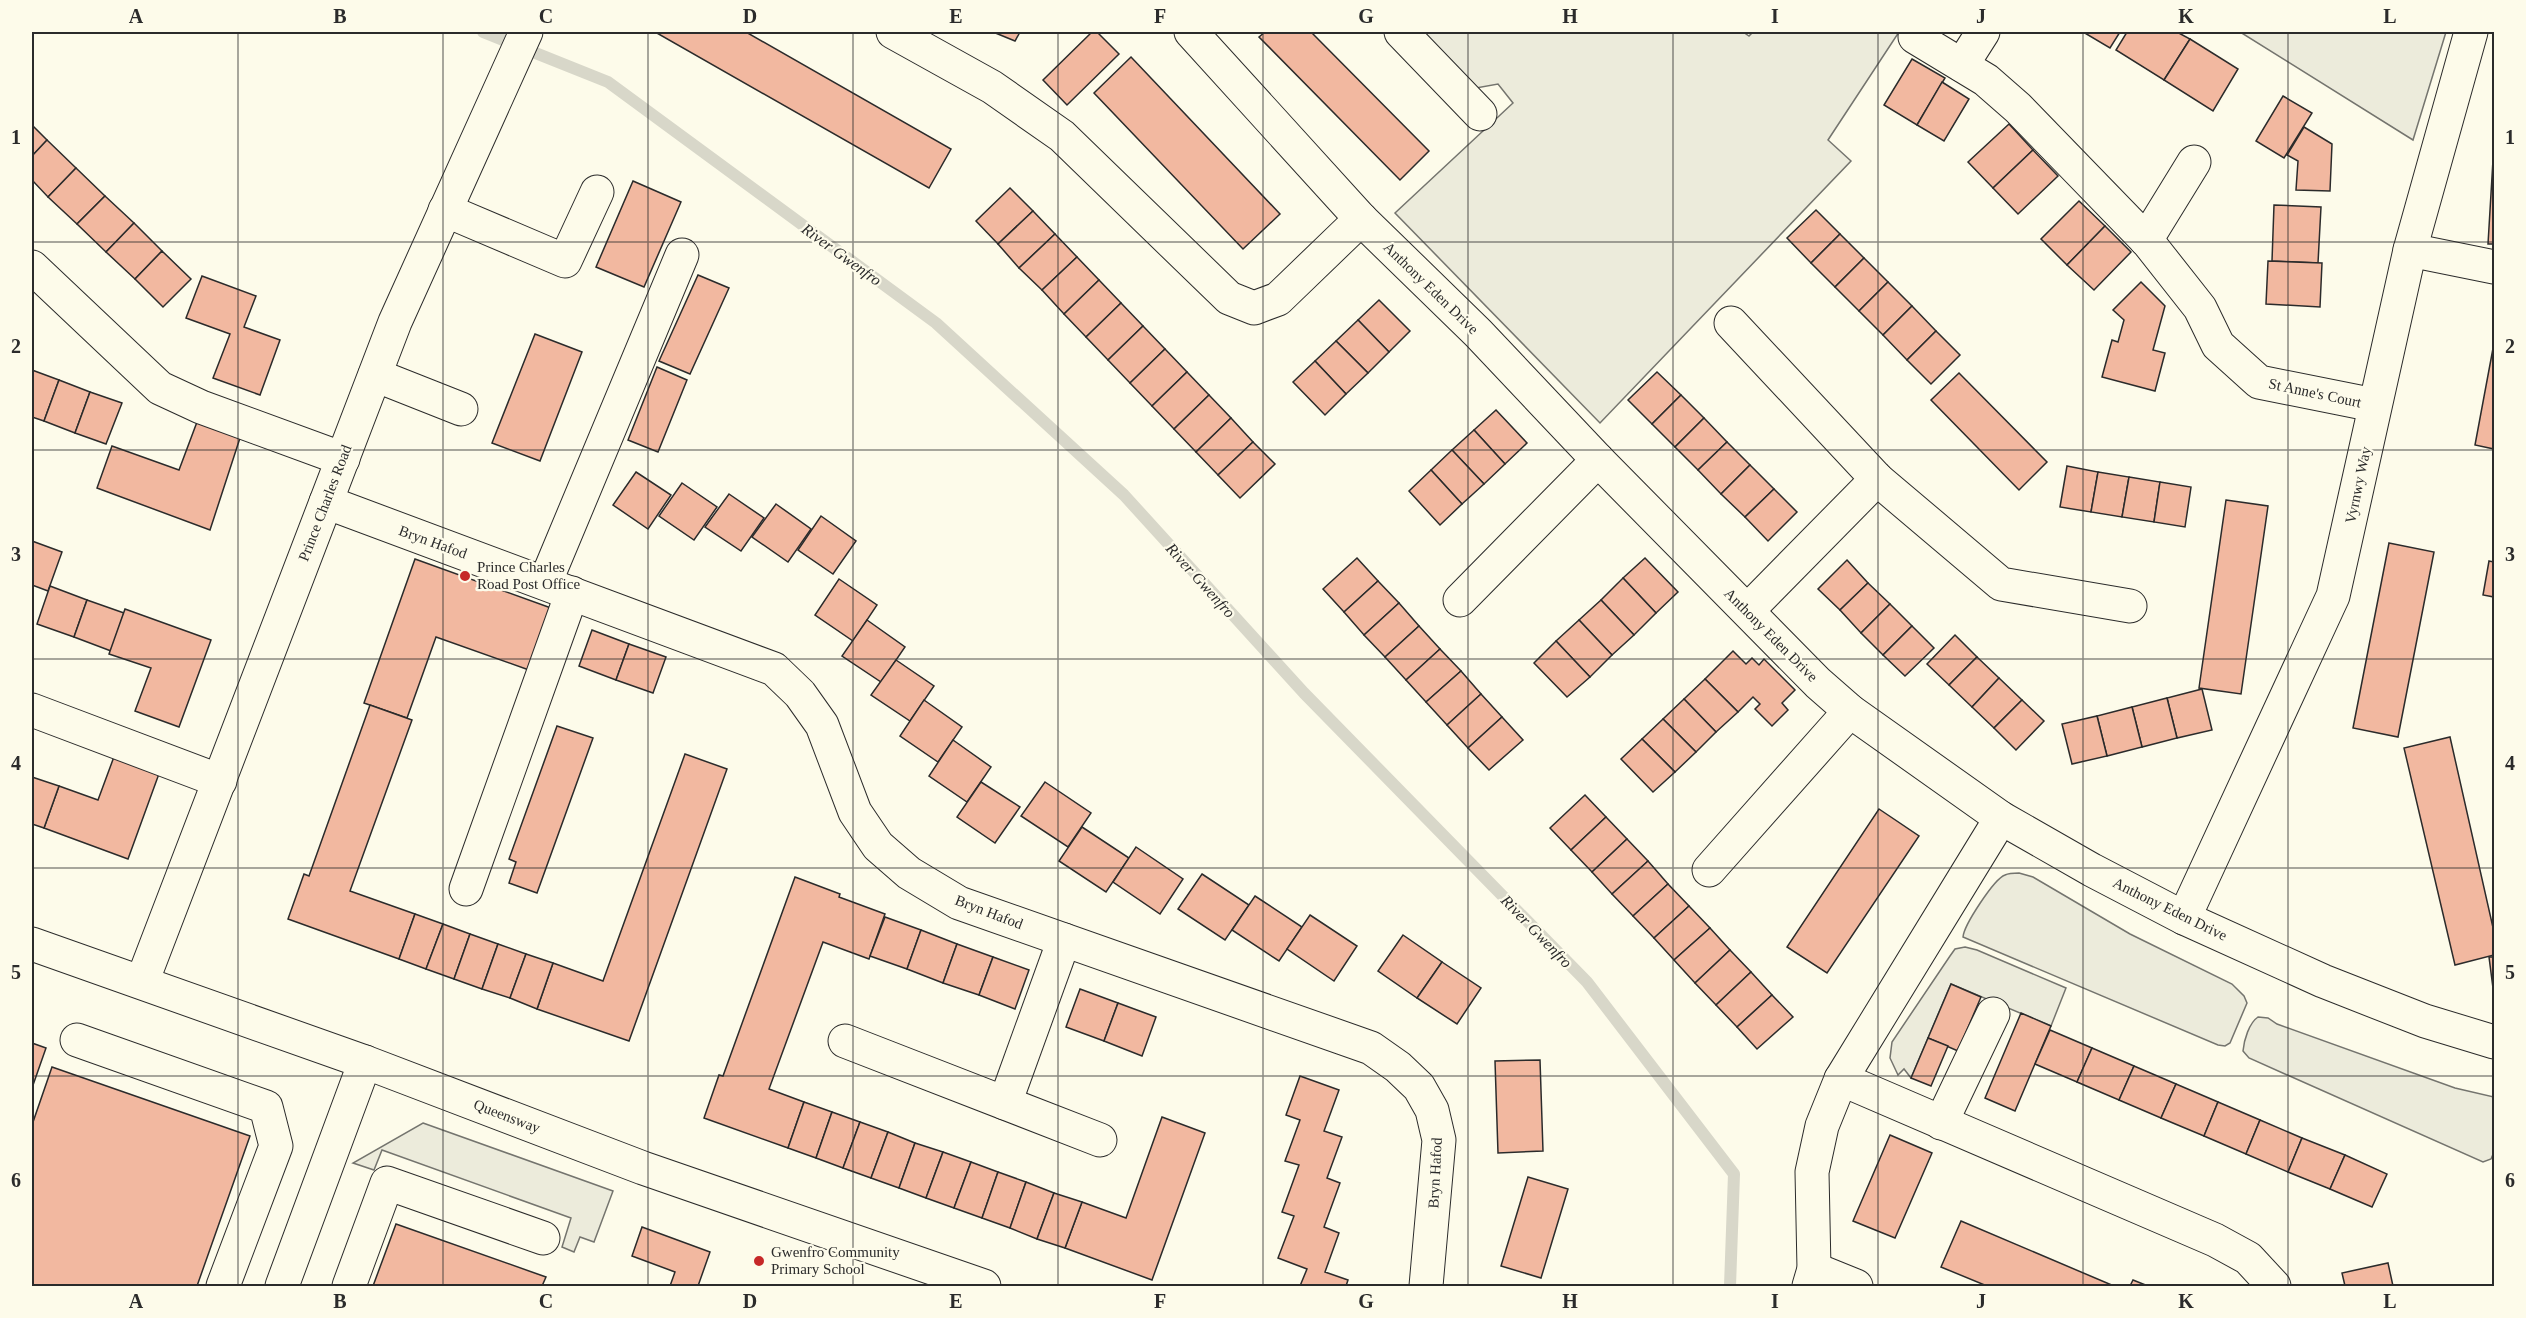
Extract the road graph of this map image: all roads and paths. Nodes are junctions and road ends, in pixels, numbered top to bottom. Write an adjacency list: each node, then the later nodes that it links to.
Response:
1 (526, 32): 12 (street, Prince Charles Road)
2 (894, 32): 13 (street)
3 (1401, 32): 9 (street)
4 (1983, 32): 8 (street)
5 (2471, 32): 15 (street, Vyrnwy Way)
6 (1205, 36): 13 (street, Anthony Eden Drive)
7 (1915, 37): 8 (street, St Anne's Court)
8 (1962, 65): 14 (street, St Anne's Court)
9 (1480, 114)
10 (2194, 162): 14 (street)
11 (597, 192): 12 (street)
12 (445, 210): 20 (street, Prince Charles Road)
13 (1360, 219): 24 (street, Anthony Eden Drive)
14 (2146, 240): 21 (street, St Anne's Court)
15 (2410, 250): 18 (street); 21 (street, Vyrnwy Way)
16 (682, 255): 27 (street)
17 (32, 267): 23 (street)
18 (2494, 267)
19 (1731, 323): 25 (street)
20 (375, 375): 22 (street); 23 (street, Prince Charles Road)
21 (2374, 405): 37 (street, Vyrnwy Way)
22 (461, 409)
23 (343, 459): 26 (street, Prince Charles Road)
24 (1598, 460): 28 (street); 30 (street, Anthony Eden Drive)
25 (1877, 478): 29 (street); 30 (street)
26 (326, 502): 27 (street, Bryn Hafod); 33 (street, Prince Charles Road)
27 (559, 588): 36 (street); 38 (street, Bryn Hafod)
28 (1460, 600)
29 (2130, 606)
30 (1748, 610): 32 (street, Anthony Eden Drive)
31 (32, 710): 33 (street)
32 (1850, 711): 34 (street, Anthony Eden Drive); 35 (street)
33 (220, 781): 40 (street, Prince Charles Road)
34 (2001, 818): 37 (street, Anthony Eden Drive); 46 (street)
35 (1709, 870)
36 (466, 889)
37 (2184, 918): 44 (street, Anthony Eden Drive)
38 (1064, 940): 47 (street); 56 (street, Bryn Hafod)
39 (32, 944): 40 (street, Queensway)
40 (142, 982): 45 (street, Queensway)
41 (1993, 1014): 48 (street)
42 (77, 1040): 52 (street)
43 (845, 1041): 47 (street)
44 (2494, 1042)
45 (365, 1062): 53 (street); 55 (street, Queensway)
46 (1842, 1079): 48 (street); 51 (street)
47 (1005, 1103): 49 (street)
48 (1941, 1123): 58 (street)
49 (1100, 1140)
50 (543, 1238): 54 (street)
51 (1811, 1278): 57 (street)
52 (224, 1287)
53 (282, 1287)
54 (349, 1287)
55 (984, 1287)
56 (1426, 1287)
57 (1856, 1287)
58 (2274, 1287)

